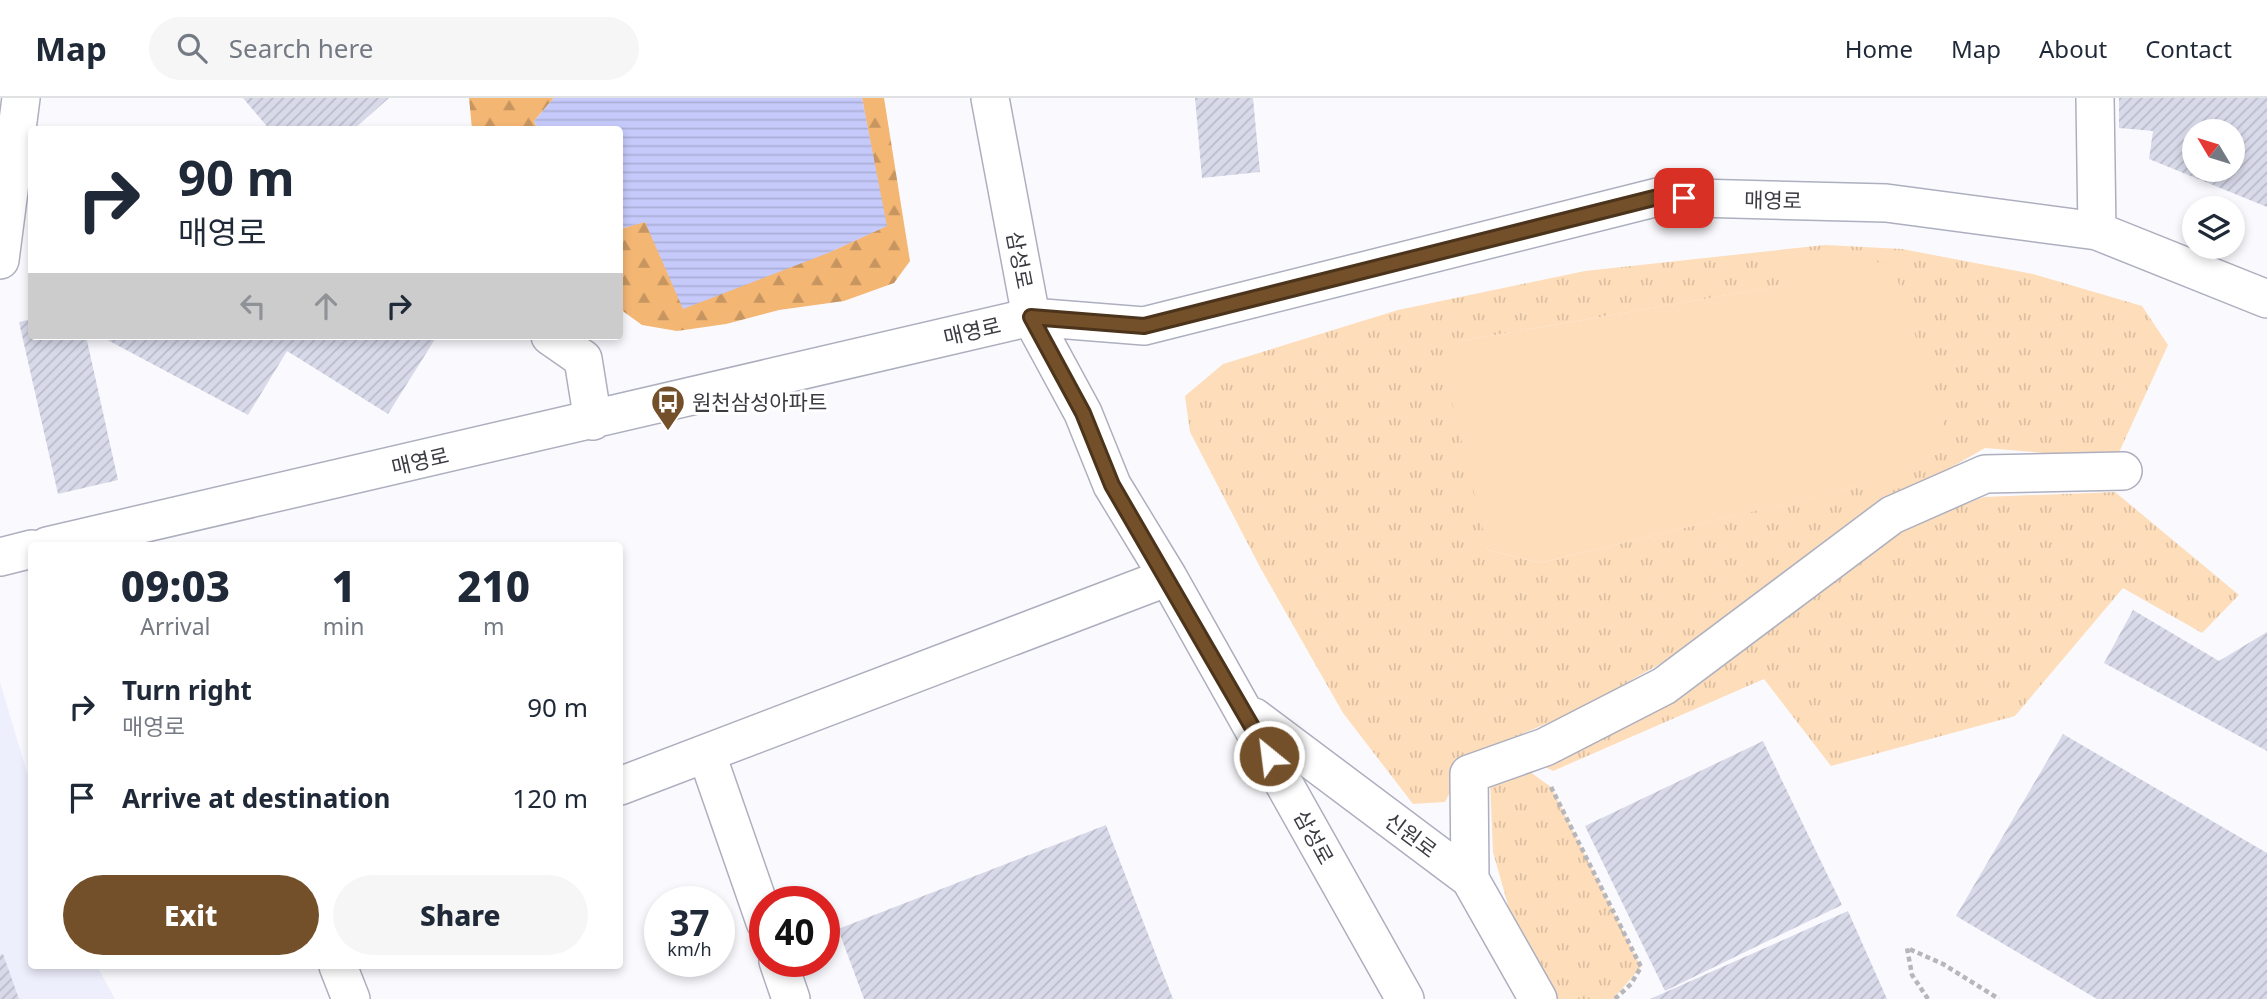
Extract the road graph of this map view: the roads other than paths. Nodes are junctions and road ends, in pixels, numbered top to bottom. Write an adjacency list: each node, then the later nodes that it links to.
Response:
1 (989, 98): 7 (street, 삼성로)
2 (2095, 98): 4 (street)
3 (27, 118): 5 (street)
4 (2097, 231): 6 (street, 매영로); 7 (street, 매영로)
5 (0, 260)
6 (2267, 299)
7 (1031, 317): 9 (street, 매영로); 14 (street, 삼성로)
8 (556, 340): 9 (street)
9 (593, 421): 11 (street, 매영로)
10 (2123, 471): 18 (street)
11 (64, 542)
12 (28, 551): 13 (street)
13 (0, 557)
14 (1168, 577): 15 (street, 삼성로); 16 (street)
15 (1242, 708): 18 (street, 신원로); 24 (street, 삼성로)
16 (707, 755): 17 (street); 19 (street)
17 (623, 785)
18 (1470, 878): 25 (street, 신원로)
19 (752, 886)
20 (339, 969): 22 (street)
21 (783, 977): 23 (street)
22 (351, 999)
23 (791, 999)
24 (1405, 999)
25 (1538, 999)

